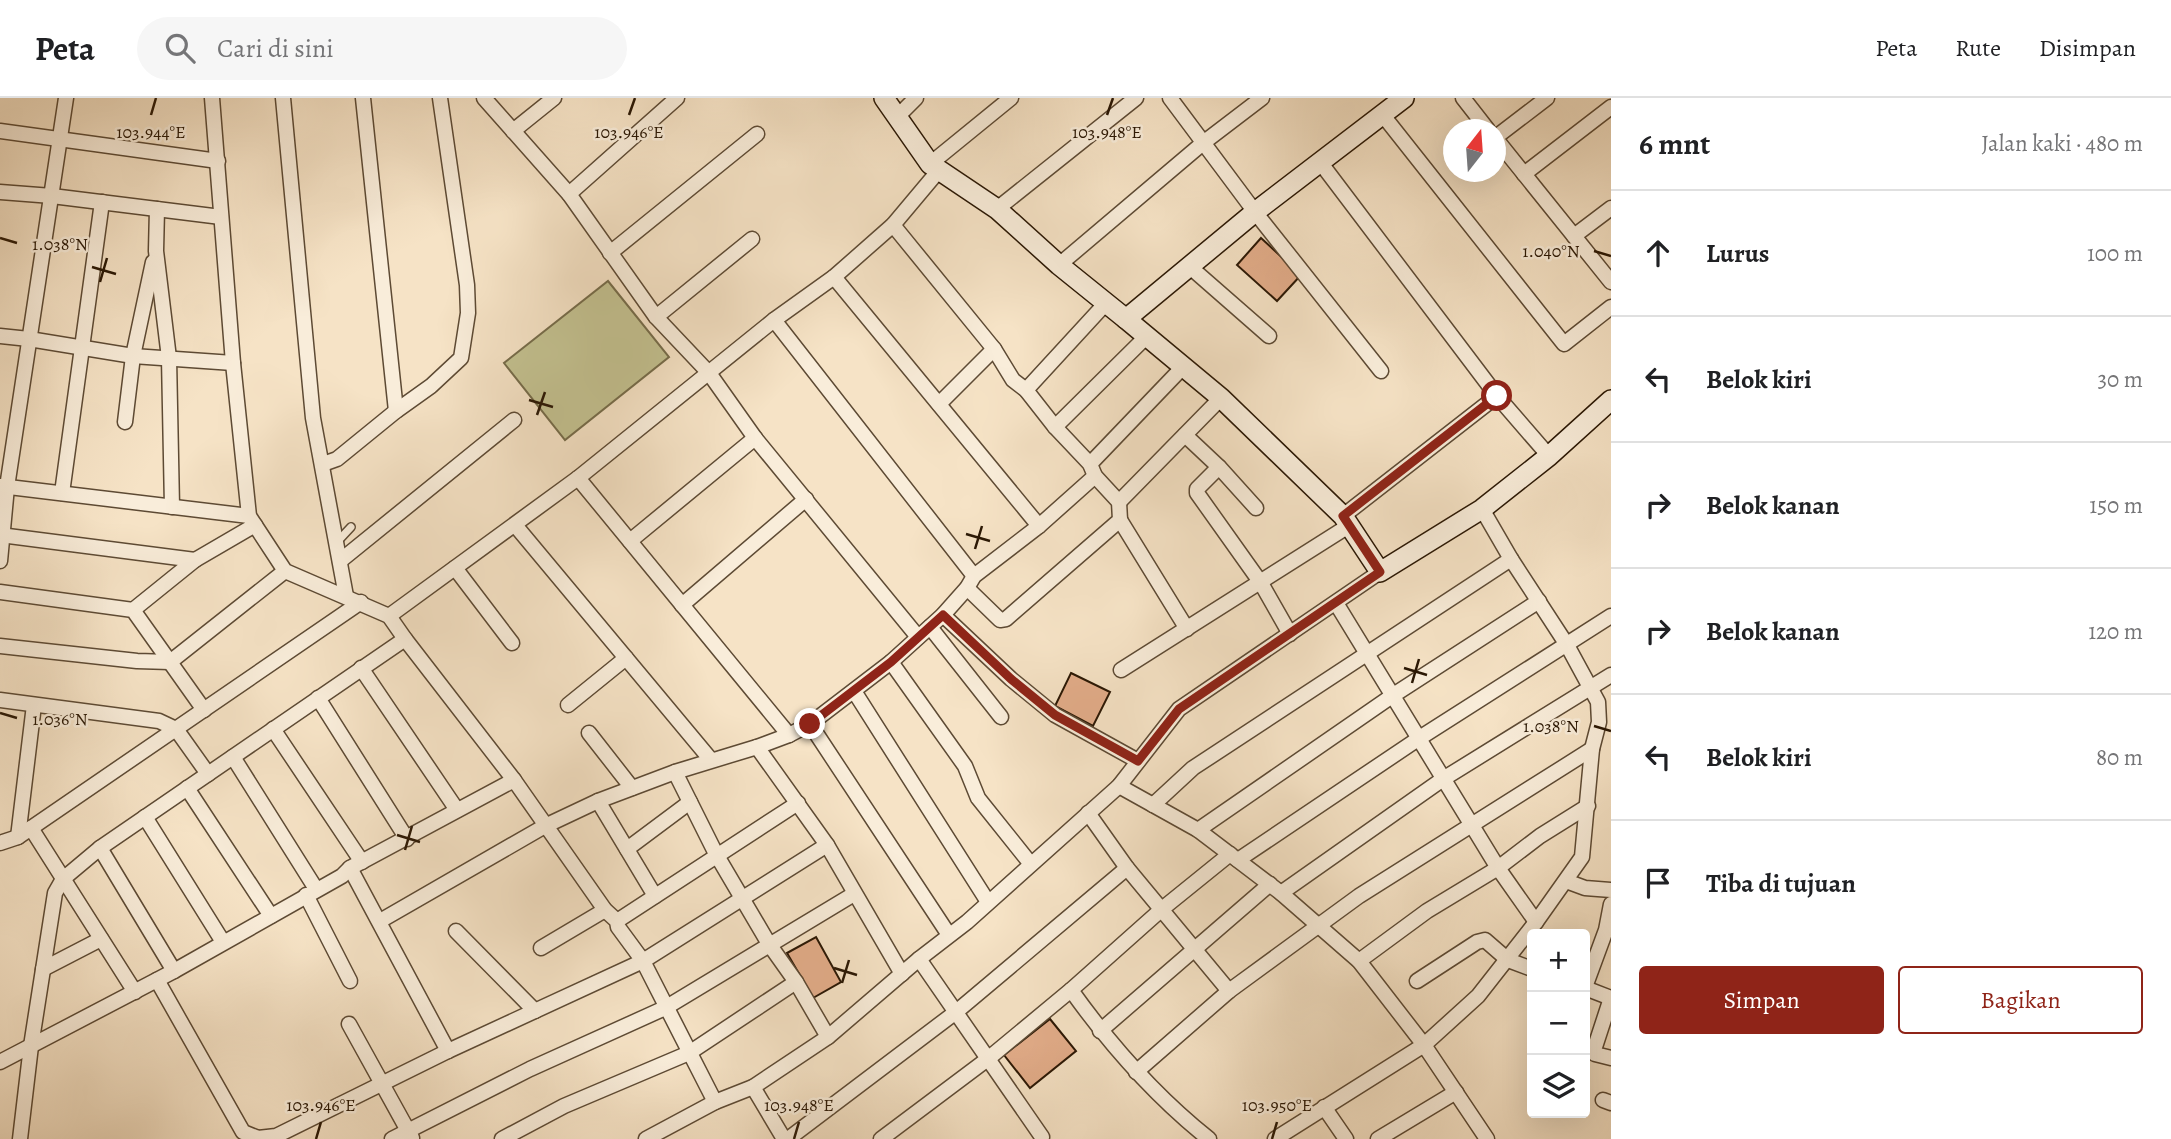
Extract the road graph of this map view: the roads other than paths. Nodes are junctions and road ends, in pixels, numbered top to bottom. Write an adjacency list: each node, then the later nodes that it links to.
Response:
1 (66, 98): 26 (street)
2 (212, 98): 29 (street)
3 (283, 98): 80 (street)
4 (363, 98): 73 (street)
5 (440, 98): 73 (street)
6 (484, 98): 24 (street)
7 (554, 98): 24 (street)
8 (677, 98): 34 (street)
9 (884, 98): 20 (street)
10 (916, 98): 20 (street)
11 (1011, 98): 31 (street)
12 (1136, 98): 39 (street)
13 (1170, 98): 27 (street)
14 (1262, 98): 27 (street)
15 (1404, 98): 19 (street)
16 (1463, 98): 21 (street)
17 (1547, 98): 22 (street)
18 (1611, 107): 32 (street)
19 (1382, 114): 30 (street); 52 (street)
20 (898, 116): 31 (street)
21 (1479, 119)
22 (1506, 130)
23 (0, 131): 26 (street)
24 (513, 131): 34 (street)
25 (757, 134): 46 (street)
26 (61, 141): 29 (street); 35 (street)
27 (1203, 142): 40 (street); 47 (street)
28 (1506, 151): 32 (street)
29 (218, 161): 41 (street)
30 (1320, 162): 40 (street); 69 (street)
31 (935, 167): 39 (street); 42 (street)
32 (1524, 174): 43 (street)
33 (0, 192): 35 (street)
34 (569, 194): 46 (street)
35 (52, 196): 36 (street); 59 (street)
36 (102, 202): 38 (street); 60 (street)
37 (1611, 208): 43 (street)
38 (157, 209): 41 (street); 45 (street)
39 (997, 209): 47 (street)
40 (1255, 212): 48 (street); 66 (street)
41 (221, 216): 64 (street)
42 (893, 225): 49 (street); 61 (street)
43 (1574, 236): 50 (street)
44 (752, 239): 53 (street)
45 (156, 251): 62 (street); 63 (street)
46 (610, 253): 53 (street)
47 (1059, 265): 51 (street)
48 (1189, 266): 54 (street); 57 (street)
49 (834, 277): 55 (street); 72 (street)
50 (1611, 282)
51 (1106, 303): 54 (street); 68 (street)
52 (1611, 307)
53 (656, 317): 67 (street)
54 (1126, 319): 56 (street)
55 (774, 320): 67 (street); 107 (street)
56 (1147, 336): 65 (street); 76 (street)
57 (1269, 336)
58 (0, 337): 59 (street)
59 (29, 339): 60 (street); 84 (street)
60 (80, 347): 62 (street); 85 (street)
61 (994, 349): 68 (street); 72 (street)
62 (133, 356): 63 (street); 75 (street)
63 (169, 358): 64 (street); 88 (street)
64 (233, 363): 91 (street)
65 (1183, 367): 70 (street); 82 (street)
66 (1381, 371)
67 (709, 373): 78 (street); 83 (street)
68 (1026, 390): 76 (street)
69 (1497, 396): 79 (street); 93 (street)
70 (1221, 398): 77 (street); 93 (street)
71 (1611, 400): 79 (street)
72 (939, 404): 95 (street)
73 (396, 411): 80 (street)
74 (514, 420): 103 (street)
75 (125, 422)
76 (1055, 427): 82 (street)
77 (1185, 435): 81 (street); 87 (street)
78 (755, 438): 86 (street); 98 (street)
79 (1549, 456): 90 (street)
80 (323, 464): 99 (street)
81 (1219, 467): 89 (street); 108 (street)
82 (1092, 470): 87 (street); 95 (street)
83 (578, 478): 94 (street); 98 (street)
84 (4, 486): 85 (street); 97 (street)
85 (62, 493): 88 (street)
86 (806, 499): 114 (street); 122 (street)
87 (1119, 502): 92 (street)
88 (172, 507): 91 (street)
89 (1256, 508)
90 (1482, 509): 100 (street); 106 (street)
91 (252, 520): 101 (street); 105 (street)
92 (1120, 520): 107 (street); 120 (street)
93 (1346, 521): 106 (street); 108 (street)
94 (515, 525): 104 (street); 128 (street)
95 (1039, 526): 107 (street)
96 (351, 527): 99 (lane)
97 (2, 535): 101 (street); 102 (street)
98 (630, 541): 114 (street)
99 (336, 542): 103 (street)
100 (1511, 559): 111 (street); 127 (street)
101 (195, 560): 115 (street)
102 (0, 561)
103 (340, 561): 110 (street)
104 (455, 568): 117 (street); 124 (street)
105 (285, 571): 110 (street); 129 (street)
106 (1380, 572): 113 (street)
107 (970, 582): 116 (street)
108 (1261, 583): 120 (street); 121 (street)
109 (0, 592): 115 (street)
110 (346, 596): 112 (street)
111 (1539, 601): 125 (street); 136 (street)
112 (361, 602): 117 (street); 141 (street)
113 (1336, 603): 121 (street); 127 (street)
114 (682, 605): 147 (street)
115 (133, 610): 129 (street)
116 (943, 615): 119 (street); 153 (street)
117 (389, 616): 123 (street)
118 (1611, 616): 125 (street)
119 (930, 627): 122 (street); 142 (street)
120 (1187, 629): 132 (street)
121 (1290, 634): 153 (street)
122 (918, 637): 130 (street)
123 (405, 639): 131 (street); 157 (street)
124 (512, 643)
125 (1567, 645): 134 (street); 148 (street)
126 (0, 646): 129 (street)
127 (1367, 654): 136 (street); 164 (street)
128 (626, 658): 140 (street); 152 (street)
129 (170, 662): 141 (street)
130 (891, 662): 135 (street); 181 (street)
131 (361, 668): 137 (street); 166 (street)
132 (1121, 670)
133 (1611, 675): 134 (street)
134 (1591, 688): 150 (street); 156 (street)
135 (854, 691): 143 (street); 193 (street)
136 (1392, 696): 148 (street); 172 (street)
137 (318, 698): 145 (street); 174 (street)
138 (0, 701): 139 (street)
139 (34, 705): 144 (street); 173 (street)
140 (568, 705)
141 (204, 710): 144 (street)
142 (1001, 717)
143 (810, 724): 147 (street); 204 (street)
144 (176, 729): 155 (street); 171 (street)
145 (273, 729): 151 (street); 182 (street)
146 (589, 733): 160 (street)
147 (789, 735): 149 (street)
148 (1418, 738): 156 (street); 180 (street)
149 (757, 747): 152 (street); 163 (street)
150 (1592, 749): 165 (street); 169 (street)
151 (233, 757): 155 (street); 189 (street)
152 (712, 760): 154 (street)
153 (1138, 761): 158 (street)
154 (675, 772): 160 (street); 162 (street)
155 (208, 774): 159 (street)
156 (1443, 779): 169 (street); 187 (street)
157 (514, 780): 166 (street); 170 (street)
158 (1119, 786): 164 (street); 167 (street)
159 (187, 788): 168 (street); 197 (street)
160 (632, 788): 161 (street)
161 (598, 801): 170 (street); 178 (street)
162 (690, 803): 178 (street); 179 (street)
163 (798, 803): 176 (street); 179 (street)
164 (1153, 805): 172 (street)
165 (1588, 806): 184 (street); 186 (street)
166 (457, 810): 174 (street)
167 (1088, 813): 181 (street); 183 (street)
168 (145, 817): 177 (street); 206 (street)
169 (1471, 825): 184 (street); 201 (street)
170 (545, 826): 196 (street); 198 (street)
171 (31, 828): 173 (street); 185 (street)
172 (1198, 830): 180 (street)
173 (18, 837): 175 (street)
174 (407, 839): 182 (street)
175 (0, 843)
176 (827, 845): 190 (street); 192 (street)
177 (100, 848): 185 (street); 216 (street)
178 (627, 849): 191 (street)
179 (716, 854): 191 (street); 192 (street)
180 (1234, 857): 187 (street); 195 (street)
181 (1030, 863): 193 (street)
182 (356, 865): 189 (street); 198 (street)
183 (1127, 868): 195 (street); 230 (street)
184 (1498, 868): 200 (street); 213 (street)
185 (63, 879): 205 (street); 215 (street)
186 (1566, 881): 188 (street); 200 (street)
187 (1275, 888): 201 (street); 209 (street)
188 (1611, 890)
189 (311, 892): 197 (street); 220 (street)
190 (854, 894): 207 (street); 217 (street)
191 (655, 896): 199 (street)
192 (742, 899): 207 (street); 212 (street)
193 (988, 902): 204 (street)
194 (1611, 904): 203 (street)
195 (1162, 909): 209 (street); 223 (street)
196 (605, 910): 199 (street); 208 (street)
197 (271, 916): 206 (street)
198 (380, 921): 236 (street)
199 (617, 921): 212 (street)
200 (1536, 922): 211 (street)
201 (1318, 926): 213 (street); 225 (street)
202 (456, 931): 229 (street)
203 (1608, 931): 218 (street)
204 (949, 935): 210 (street)
205 (101, 939): 215 (street); 226 (street)
206 (223, 942): 216 (street)
207 (769, 944): 222 (street); 228 (street)
208 (541, 948)
209 (1194, 948): 225 (street); 232 (street)
210 (919, 959): 217 (street); 230 (street)
211 (1508, 960): 214 (street); 221 (street); 234 (street)
212 (643, 961): 228 (street); 229 (street)
213 (1359, 961): 234 (street)
214 (1527, 967)
215 (43, 969): 235 (street)
216 (174, 971): 219 (street)
217 (902, 974): 233 (street)
218 (1590, 976)
219 (157, 980): 226 (street); 242 (street)
220 (350, 981)
221 (1418, 981)
222 (796, 982): 233 (street); 237 (street)
223 (1071, 990): 232 (street); 238 (street)
224 (1590, 990): 227 (street)
225 (1229, 991): 241 (street)
226 (135, 992): 235 (street)
227 (1611, 998): 239 (street)
228 (665, 1008): 237 (street); 247 (street)
229 (535, 1012): 236 (street)
230 (956, 1012): 238 (street); 254 (street)
231 (349, 1024): 242 (street)
232 (1100, 1031): 241 (street)
233 (828, 1037): 243 (street)
234 (1424, 1045): 244 (street); 246 (street)
235 (31, 1046): 240 (street); 250 (street)
236 (448, 1051): 242 (street)
237 (689, 1053): 245 (street); 252 (street)
238 (989, 1058): 249 (street); 255 (street)
239 (1611, 1058)
240 (0, 1062)
241 (1136, 1072): 256 (street)
242 (381, 1084): 247 (street)
243 (753, 1087): 245 (street); 254 (street)
244 (1456, 1092): 248 (street); 259 (street)
245 (715, 1102): 253 (street)
246 (1324, 1107): 257 (street); 258 (street)
247 (410, 1135): 251 (street)
248 (1480, 1136)
249 (1042, 1137)
250 (20, 1139)
251 (393, 1139)
252 (502, 1139)
253 (646, 1139)
254 (786, 1139)
255 (881, 1139)
256 (1209, 1139)
257 (1275, 1139)
258 (1346, 1139)
259 (1378, 1139)

